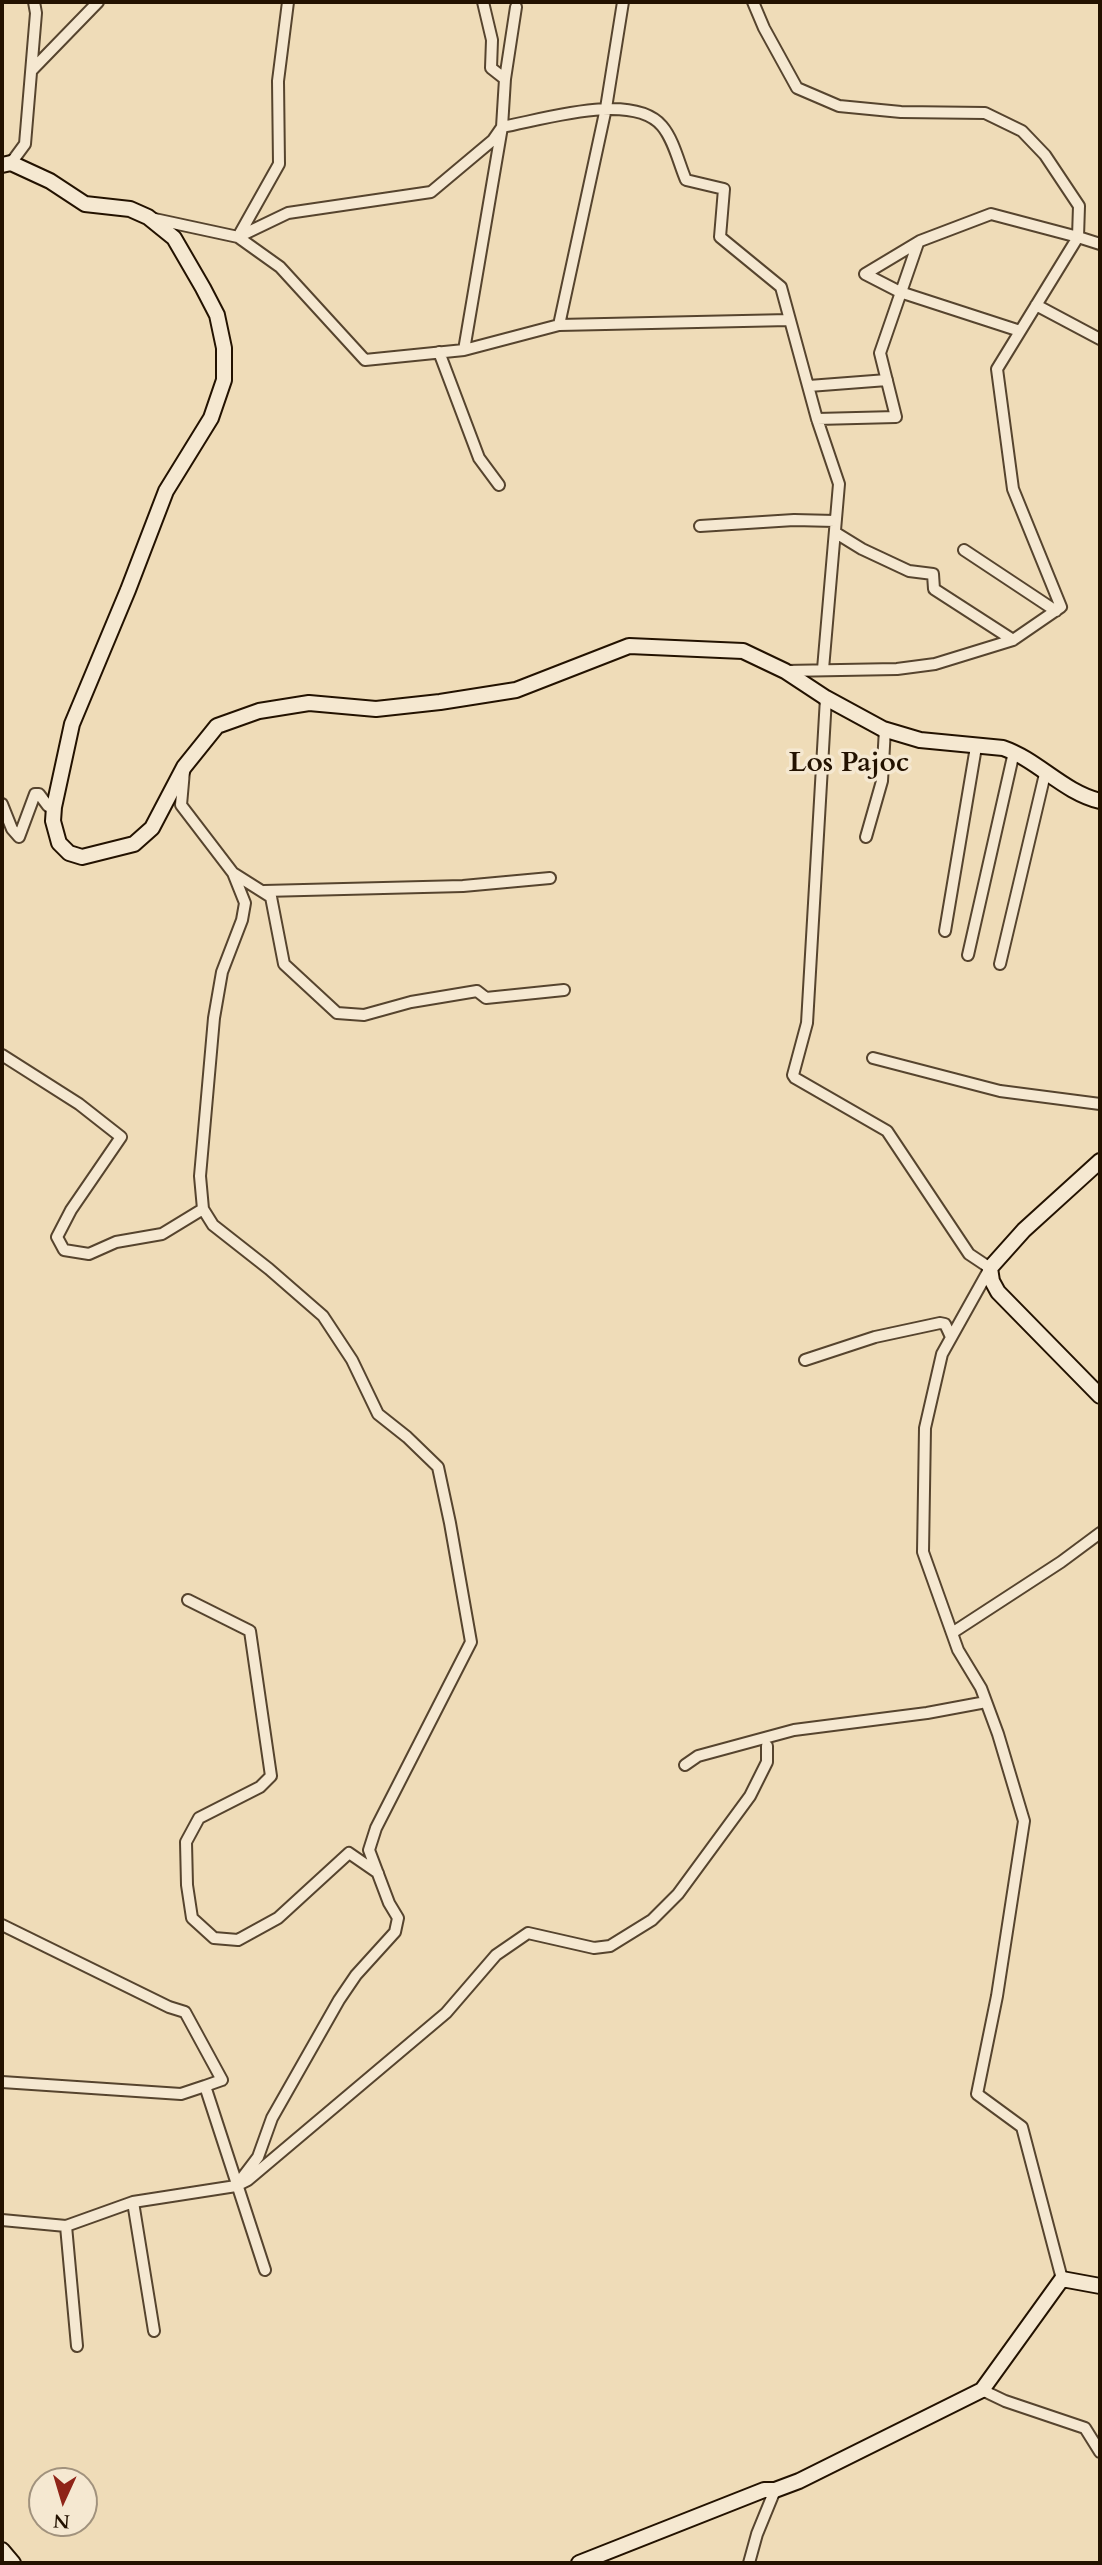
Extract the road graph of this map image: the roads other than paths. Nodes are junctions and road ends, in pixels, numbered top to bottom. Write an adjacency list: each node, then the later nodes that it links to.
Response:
1 (34, 2): 8 (street)
2 (98, 2): 8 (street)
3 (288, 2): 14 (street)
4 (482, 2): 9 (street)
5 (623, 2): 10 (street)
6 (753, 2): 15 (street)
7 (516, 7): 9 (street)
8 (32, 70): 12 (street)
9 (505, 79): 11 (street)
10 (606, 108): 11 (street); 20 (street); 21 (street)
11 (502, 127): 14 (street); 24 (street)
12 (7, 164): 13 (street)
13 (148, 217): 14 (street); 46 (street)
14 (238, 237): 25 (street)
15 (1078, 237): 16 (street); 17 (street); 19 (street)
16 (918, 243): 18 (street); 18 (street)
17 (1100, 244)
18 (900, 292): 22 (street); 26 (street)
19 (1036, 305): 22 (street); 23 (street)
20 (789, 320): 21 (street); 27 (street)
21 (559, 325): 24 (street)
22 (1020, 331): 34 (street)
23 (1100, 339)
24 (464, 350): 25 (street)
25 (439, 352): 29 (street)
26 (887, 380): 27 (street); 28 (street)
27 (809, 386): 28 (street)
28 (817, 419): 30 (street)
29 (499, 485)
30 (835, 521): 31 (street); 32 (street)
31 (700, 526)
32 (836, 533): 35 (street); 36 (street)
33 (964, 550): 34 (street)
34 (1056, 611): 35 (street)
35 (1013, 640): 36 (street)
36 (823, 668): 37 (street)
37 (785, 671): 38 (street); 42 (street)
38 (826, 698): 39 (street); 60 (street)
39 (885, 729): 40 (street); 47 (street)
40 (976, 747): 41 (street); 51 (street)
41 (1014, 752): 43 (street); 52 (street)
42 (184, 766): 46 (street); 48 (street)
43 (1045, 774): 44 (street); 53 (street)
44 (1100, 801)
45 (2, 804): 46 (street)
46 (54, 807)
47 (866, 837)
48 (233, 873): 50 (street); 59 (street)
49 (550, 878): 50 (street)
50 (264, 891): 54 (street)
51 (945, 932)
52 (968, 955)
53 (1000, 964)
54 (564, 990)
55 (2, 1055): 59 (street)
56 (873, 1058): 57 (street)
57 (1100, 1104)
58 (1100, 1161): 60 (street)
59 (203, 1209): 70 (street)
60 (990, 1268): 61 (street); 63 (street)
61 (951, 1337): 62 (street); 66 (street)
62 (805, 1360)
63 (1100, 1396)
64 (1100, 1533): 66 (street)
65 (188, 1600): 70 (street)
66 (952, 1633): 67 (street)
67 (986, 1702): 69 (street); 79 (street)
68 (767, 1746): 74 (street)
69 (685, 1765)
70 (379, 1874): 74 (street)
71 (2, 1925): 73 (street)
72 (2, 2082): 73 (street)
73 (205, 2086): 74 (street)
74 (236, 2186): 75 (street); 78 (street)
75 (133, 2202): 77 (street); 81 (street)
76 (2, 2220): 77 (street)
77 (66, 2226): 82 (street)
78 (265, 2270)
79 (1062, 2279): 80 (street); 83 (street)
80 (1100, 2286)
81 (154, 2331)
82 (77, 2346)
83 (982, 2390): 84 (street); 85 (street)
84 (1100, 2452)
85 (775, 2490): 88 (street); 89 (street)
86 (2, 2550): 87 (street)
87 (13, 2563)
88 (579, 2563)
89 (749, 2563)

